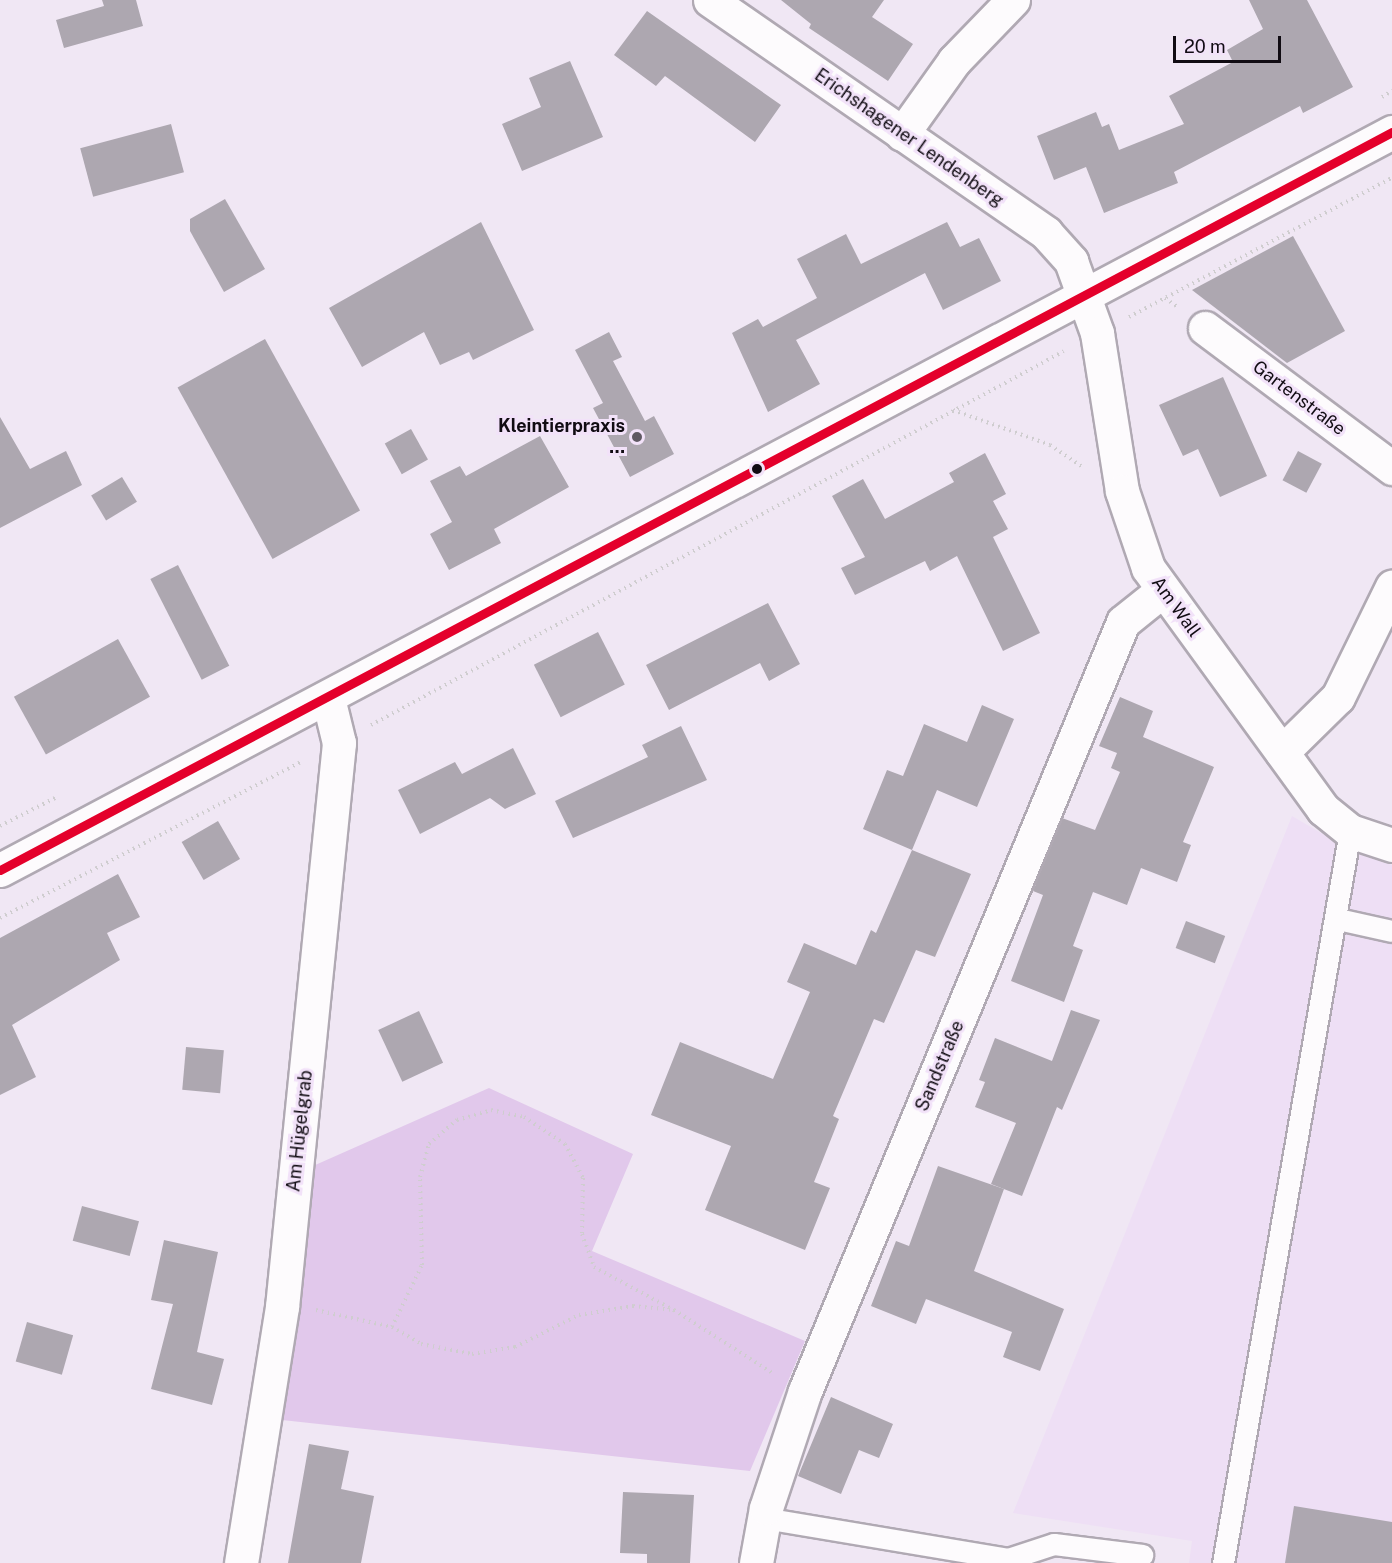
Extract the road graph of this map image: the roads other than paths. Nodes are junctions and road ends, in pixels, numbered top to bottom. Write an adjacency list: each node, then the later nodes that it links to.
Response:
1 (710, 0): 4 (street, Erichshagener Lendenberg)
2 (1013, 0): 4 (street)
3 (1392, 132): 5 (street)
4 (902, 134): 5 (street, Erichshagener Lendenberg)
5 (1083, 296): 9 (street, Am Wall); 10 (street)
6 (1205, 328): 7 (street, Gartenstraße)
7 (1392, 468)
8 (1392, 587): 11 (street)
9 (1163, 590): 11 (street, Am Wall); 17 (street, Sandstraße)
10 (328, 698): 14 (street); 19 (street, Am Hügelgrab)
11 (1282, 752): 12 (street, Am Wall)
12 (1350, 831): 13 (street, Am Wall); 15 (lane)
13 (1392, 845)
14 (0, 870)
15 (1338, 919): 16 (lane); 21 (lane)
16 (1392, 931)
17 (764, 1518): 18 (lane); 20 (street, Sandstraße)
18 (1142, 1556)
19 (241, 1563)
20 (756, 1563)
21 (1223, 1563)

